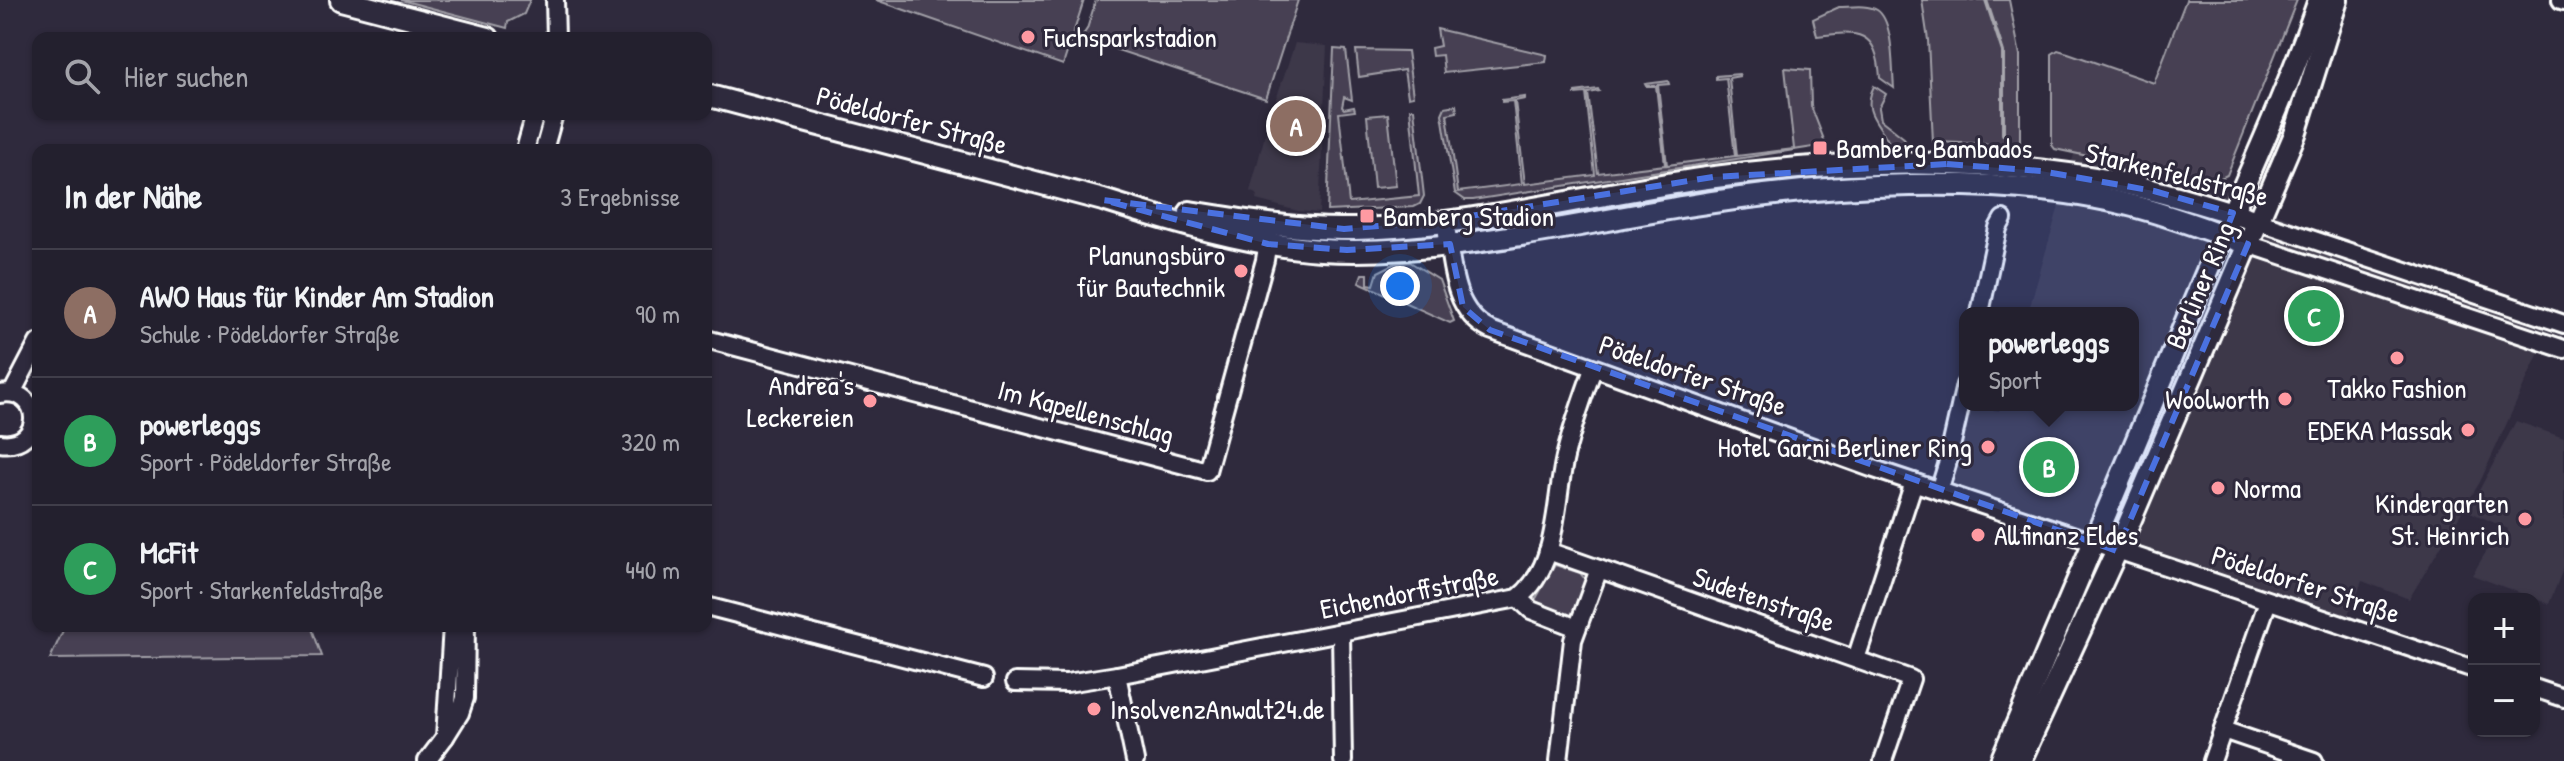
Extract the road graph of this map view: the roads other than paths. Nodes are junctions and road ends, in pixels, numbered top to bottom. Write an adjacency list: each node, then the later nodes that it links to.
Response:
1 (341, 0): 5 (main road)
2 (555, 0): 6 (street)
3 (2319, 0): 14 (main road, Berliner Ring)
4 (2337, 0): 17 (main road, Berliner Ring)
5 (465, 32)
6 (556, 32)
7 (712, 97): 18 (main road, Pödeldorfer Straße)
8 (533, 120): 10 (street)
9 (552, 120): 11 (street)
10 (527, 144)
11 (546, 144)
12 (1713, 177): 13 (main road); 14 (main road, Starkenfeldstraße); 16 (main road, Starkenfeldstraße)
13 (1717, 202): 19 (main road, Starkenfeldstraße); 20 (main road, Starkenfeldstraße)
14 (2233, 213): 17 (main road, Starkenfeldstraße); 19 (main road, Berliner Ring)
15 (2003, 219): 22 (street)
16 (1445, 220): 18 (main road, Pödeldorfer Straße); 20 (street, Pödeldorfer Straße)
17 (2257, 221): 21 (main road, Berliner Ring); 23 (street, Starkenfeldstraße)
18 (1270, 234): 20 (main road, Pödeldorfer Straße); 24 (street, Im Kapellenschlag)
19 (2224, 236): 21 (main road, Starkenfeldstraße); 35 (main road, Berliner Ring)
20 (1450, 244): 27 (street, Pödeldorfer Straße)
21 (2248, 244): 25 (street, Starkenfeldstraße); 37 (main road, Berliner Ring)
22 (1981, 307)
23 (2564, 324)
24 (712, 341)
25 (2564, 349)
26 (32, 353): 28 (street)
27 (1593, 369): 33 (street, Pödeldorfer Straße); 36 (street, Eichendorffstraße)
28 (6, 394): 30 (street)
29 (1959, 411): 34 (street)
30 (32, 412)
31 (32, 427): 32 (street)
32 (0, 443)
33 (1914, 482): 34 (street, Pödeldorfer Straße); 46 (street)
34 (1939, 491): 35 (street, Pödeldorfer Straße)
35 (2093, 543): 37 (street, Pödeldorfer Straße); 60 (main road, Berliner Ring)
36 (1548, 551): 38 (street, Sudetenstraße); 39 (street, Eichendorffstraße)
37 (2117, 551): 40 (street, Pödeldorfer Straße); 61 (main road, Berliner Ring)
38 (1599, 569): 42 (street); 46 (street, Sudetenstraße)
39 (1518, 598): 42 (street); 45 (street, Eichendorffstraße)
40 (2268, 601): 47 (street, Pödeldorfer Straße); 53 (street)
41 (712, 608): 49 (street)
42 (1577, 628): 58 (street)
43 (452, 632): 54 (street)
44 (466, 632): 54 (street)
45 (1341, 632): 48 (street, Eichendorffstraße); 57 (street)
46 (1856, 659): 59 (street, Sudetenstraße)
47 (2468, 667)
48 (1117, 675): 50 (street, Eichendorffstraße); 56 (street)
49 (984, 678)
50 (1015, 682)
51 (2540, 690): 52 (street)
52 (2564, 698)
53 (2223, 730): 62 (street); 63 (street)
54 (445, 737): 55 (street)
55 (427, 761)
56 (1135, 761)
57 (1343, 761)
58 (1559, 761)
59 (1883, 761)
60 (2001, 761)
61 (2020, 761)
62 (2212, 761)
63 (2314, 761)

